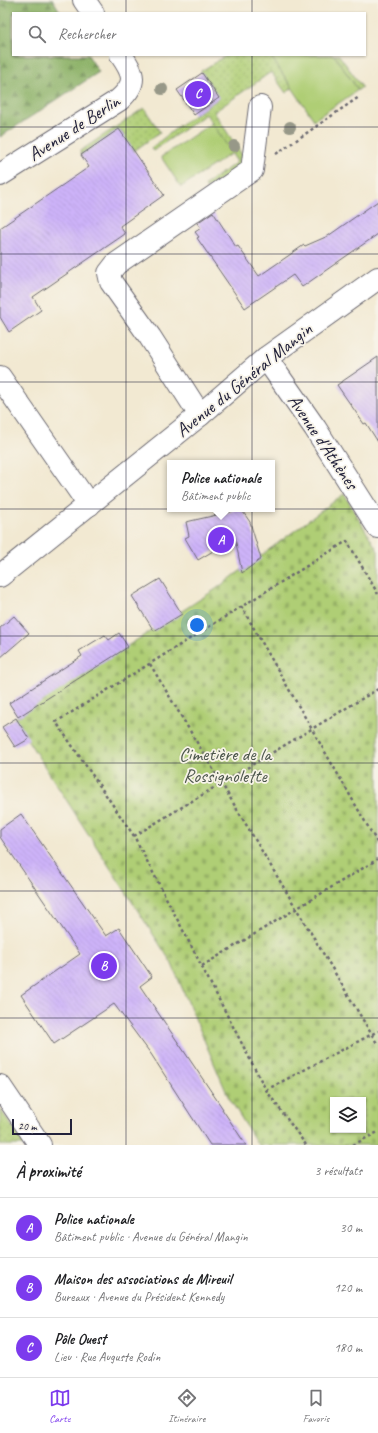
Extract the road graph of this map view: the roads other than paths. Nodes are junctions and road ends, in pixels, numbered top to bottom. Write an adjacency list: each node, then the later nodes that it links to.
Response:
1 (84, 0): 2 (street)
2 (92, 12)
3 (122, 56): 5 (street, Avenue de Berlin)
4 (260, 107): 9 (street)
5 (0, 175)
6 (378, 278): 7 (street, Avenue du Général Mangin)
7 (266, 358): 9 (street, Avenue du Général Mangin); 11 (street, Avenue d'Athènes)
8 (0, 377): 10 (street)
9 (200, 415): 10 (street, Avenue du Général Mangin)
10 (89, 505): 12 (street, Avenue du Général Mangin)
11 (378, 527)
12 (0, 576)
13 (0, 1086): 14 (street)
14 (40, 1145)

